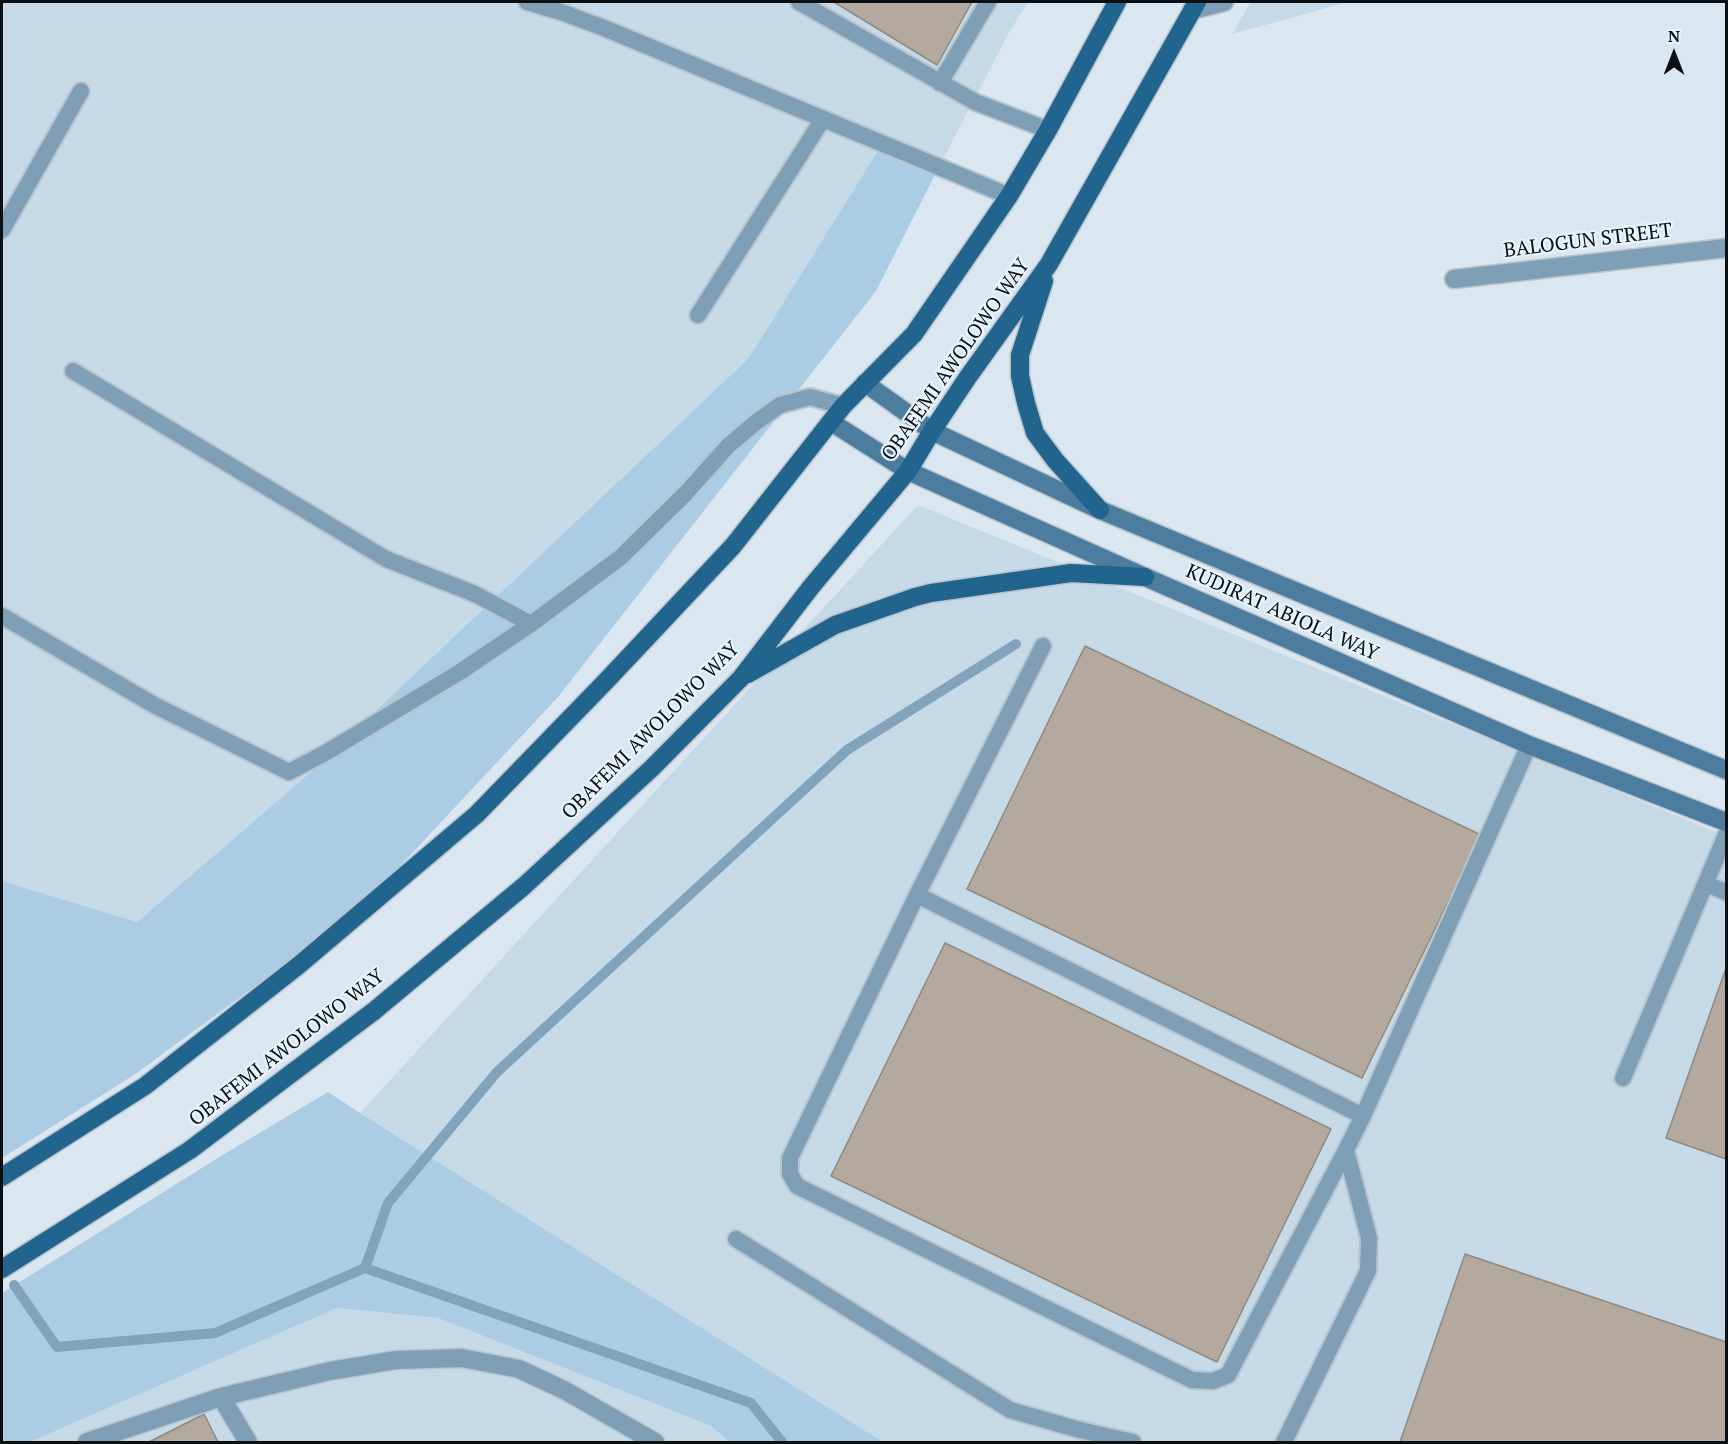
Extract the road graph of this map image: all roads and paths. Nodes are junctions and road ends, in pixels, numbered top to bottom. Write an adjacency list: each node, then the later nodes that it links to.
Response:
1 (526, 2): 9 (lane)
2 (800, 2): 7 (lane)
3 (988, 2): 7 (lane)
4 (1117, 2): 10 (main road)
5 (1224, 2): 6 (street)
6 (1195, 6): 14 (main road, OBAFEMI AWOLOWO WAY)
7 (940, 82): 10 (lane)
8 (81, 91): 12 (lane)
9 (823, 119): 11 (lane); 16 (lane)
10 (1048, 130): 11 (main road)
11 (1009, 196): 18 (main road)
12 (2, 231)
13 (1726, 248): 15 (street, BALOGUN STREET)
14 (1049, 264): 21 (main road, OBAFEMI AWOLOWO WAY); 23 (main road)
15 (1454, 279)
16 (698, 315)
17 (73, 371): 26 (lane)
18 (866, 383): 19 (main road); 21 (main road, KUDIRAT ABIOLA WAY)
19 (843, 406): 20 (main road); 26 (lane)
20 (831, 422): 22 (main road, KUDIRAT ABIOLA WAY); 39 (main road)
21 (932, 431): 22 (main road, OBAFEMI AWOLOWO WAY); 23 (main road, KUDIRAT ABIOLA WAY)
22 (908, 471): 24 (main road, KUDIRAT ABIOLA WAY); 28 (main road, OBAFEMI AWOLOWO WAY)
23 (1100, 510): 30 (main road, KUDIRAT ABIOLA WAY)
24 (1144, 577): 28 (main road); 29 (main road, KUDIRAT ABIOLA WAY)
25 (2, 616): 26 (lane)
26 (531, 624)
27 (1043, 646): 35 (lane)
28 (741, 678): 41 (main road, OBAFEMI AWOLOWO WAY)
29 (1529, 745): 31 (main road, KUDIRAT ABIOLA WAY); 37 (lane)
30 (1726, 770)
31 (1726, 822)
32 (1726, 835): 33 (lane)
33 (1706, 884): 34 (lane); 36 (lane)
34 (1726, 892)
35 (917, 895): 37 (lane); 38 (lane)
36 (1623, 1078)
37 (1363, 1116): 38 (lane)
38 (1346, 1150): 47 (lane)
39 (2, 1177)
40 (736, 1239): 46 (lane)
41 (2, 1269)
42 (221, 1396): 43 (street); 44 (street); 45 (street)
43 (87, 1443)
44 (248, 1443)
45 (655, 1443)
46 (1133, 1443)
47 (1284, 1443)

